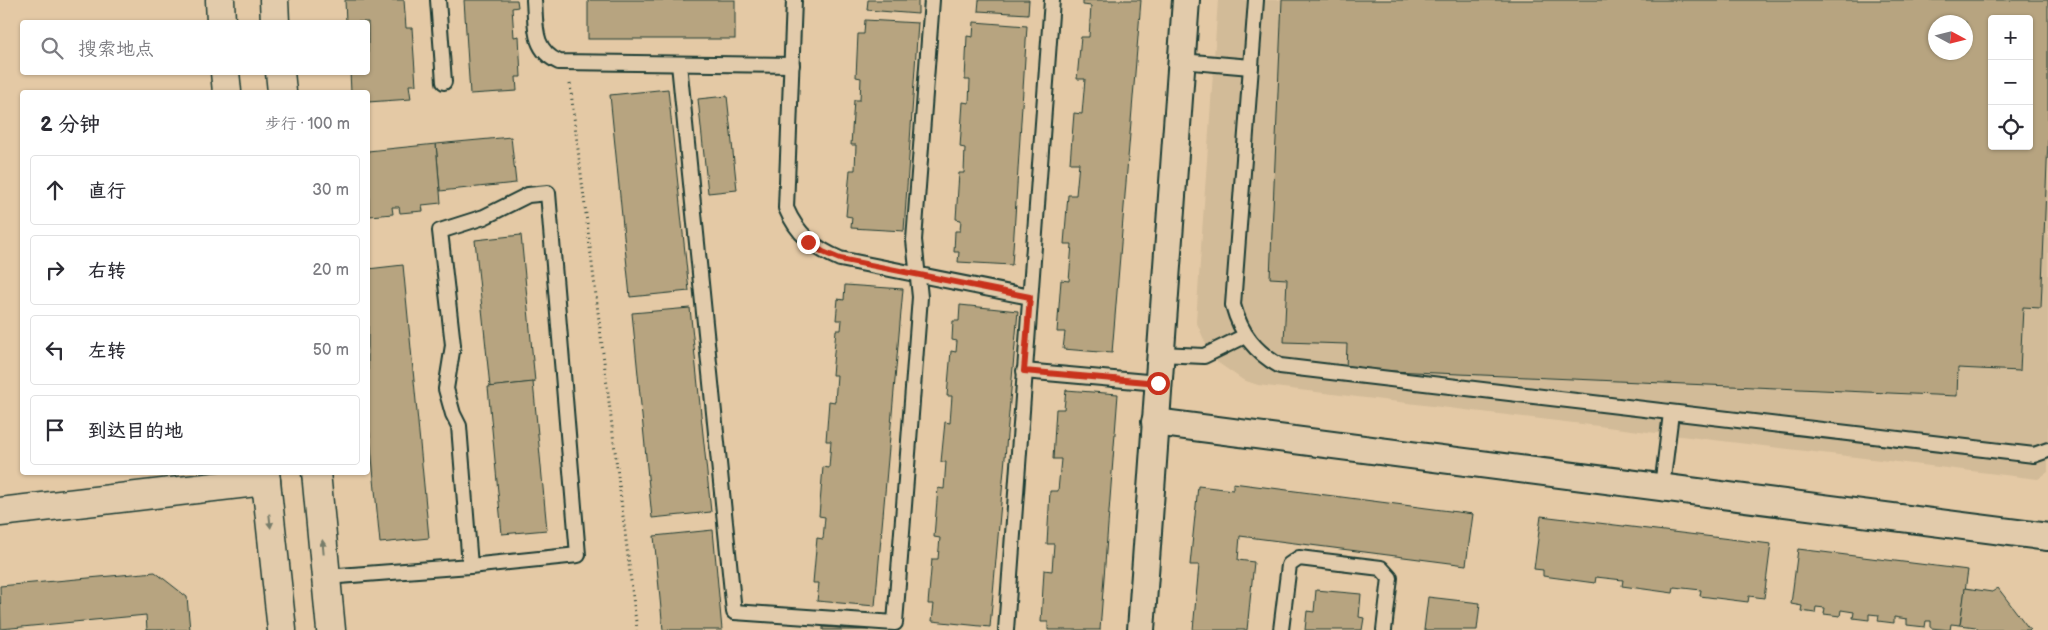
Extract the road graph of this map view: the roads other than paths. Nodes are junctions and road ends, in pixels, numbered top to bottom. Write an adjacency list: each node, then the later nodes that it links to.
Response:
1 (220, 0): 10 (main road)
2 (274, 0): 11 (main road)
3 (438, 0): 18 (lane)
4 (534, 0): 13 (lane)
5 (794, 0): 14 (lane)
6 (932, 0): 21 (lane)
7 (1052, 0): 22 (lane)
8 (1186, 0): 12 (street)
9 (1256, 0): 15 (lane)
10 (221, 20)
11 (275, 20)
12 (1181, 61): 15 (lane); 24 (street)
13 (679, 64): 14 (lane); 21 (lane)
14 (792, 65): 21 (lane)
15 (1251, 67): 23 (lane)
16 (225, 75): 19 (main road)
17 (280, 75): 20 (main road)
18 (444, 82)
19 (227, 90)
20 (282, 90)
21 (917, 274): 22 (lane)
22 (1030, 297): 25 (lane)
23 (1245, 336): 24 (lane); 27 (lane)
24 (1160, 354): 26 (street)
25 (1024, 371): 26 (lane); 39 (lane)
26 (1158, 383): 28 (street)
27 (1671, 413): 29 (lane); 32 (lane)
28 (1156, 422): 32 (street); 40 (street)
29 (2048, 450)
30 (316, 475): 36 (main road, one-way to 30)
31 (266, 477): 33 (main road); 37 (main road, one-way to 37)
32 (1662, 487): 34 (street)
33 (0, 512)
34 (2048, 537)
35 (470, 566): 35 (lane); 36 (lane)
36 (326, 577): 38 (main road)
37 (282, 630)
38 (331, 630)
39 (1006, 630)
40 (1141, 630)
41 (1282, 630): 42 (lane)
42 (1384, 630)

